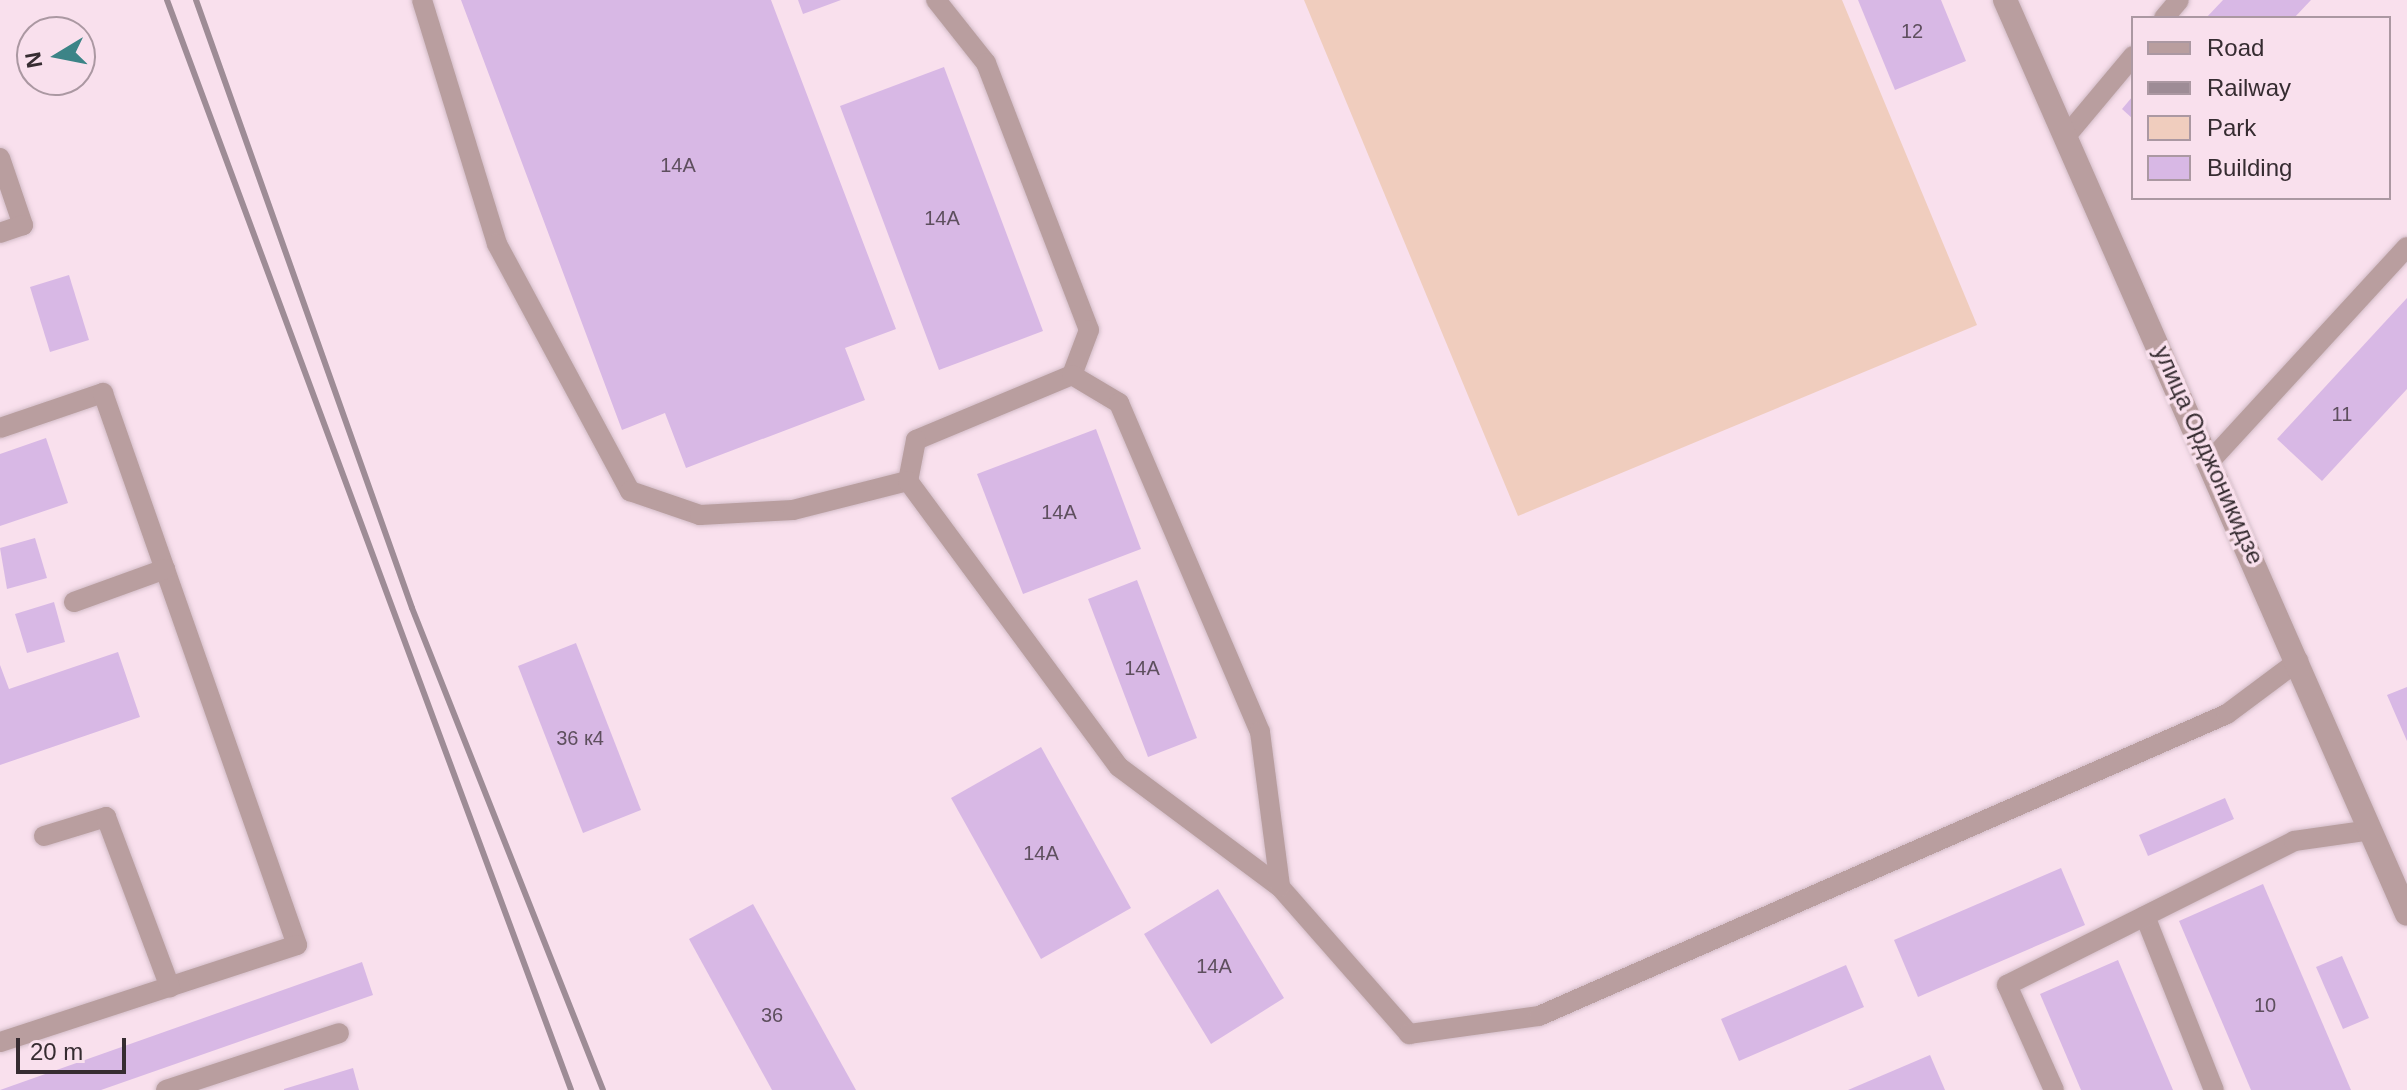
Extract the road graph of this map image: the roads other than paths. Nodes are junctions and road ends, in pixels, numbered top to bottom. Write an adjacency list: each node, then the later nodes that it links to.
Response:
1 (422, 0): 14 (lane)
2 (936, 0): 11 (lane)
3 (2005, 0): 7 (street, улица Орджоникидзе)
4 (2179, 0): 5 (lane)
5 (2166, 16)
6 (2131, 58): 7 (lane)
7 (2067, 135): 13 (street, улица Орджоникидзе)
8 (0, 158): 9 (lane)
9 (0, 233)
10 (2407, 247): 13 (lane)
11 (1072, 375): 14 (lane); 20 (lane)
12 (0, 428): 15 (lane)
13 (2212, 459): 17 (street, улица Орджоникидзе)
14 (908, 481): 20 (lane)
15 (165, 569): 16 (lane); 23 (lane)
16 (74, 602)
17 (2298, 661): 18 (street, улица Орджоникидзе); 20 (lane)
18 (2371, 830): 21 (street, улица Орджоникидзе); 22 (lane)
19 (44, 836): 23 (lane)
20 (1280, 887)
21 (2407, 914)
22 (2145, 916): 27 (lane); 28 (lane)
23 (170, 987): 25 (lane)
24 (339, 1033): 26 (lane)
25 (0, 1042)
26 (166, 1090)
27 (2054, 1090)
28 (2214, 1090)

